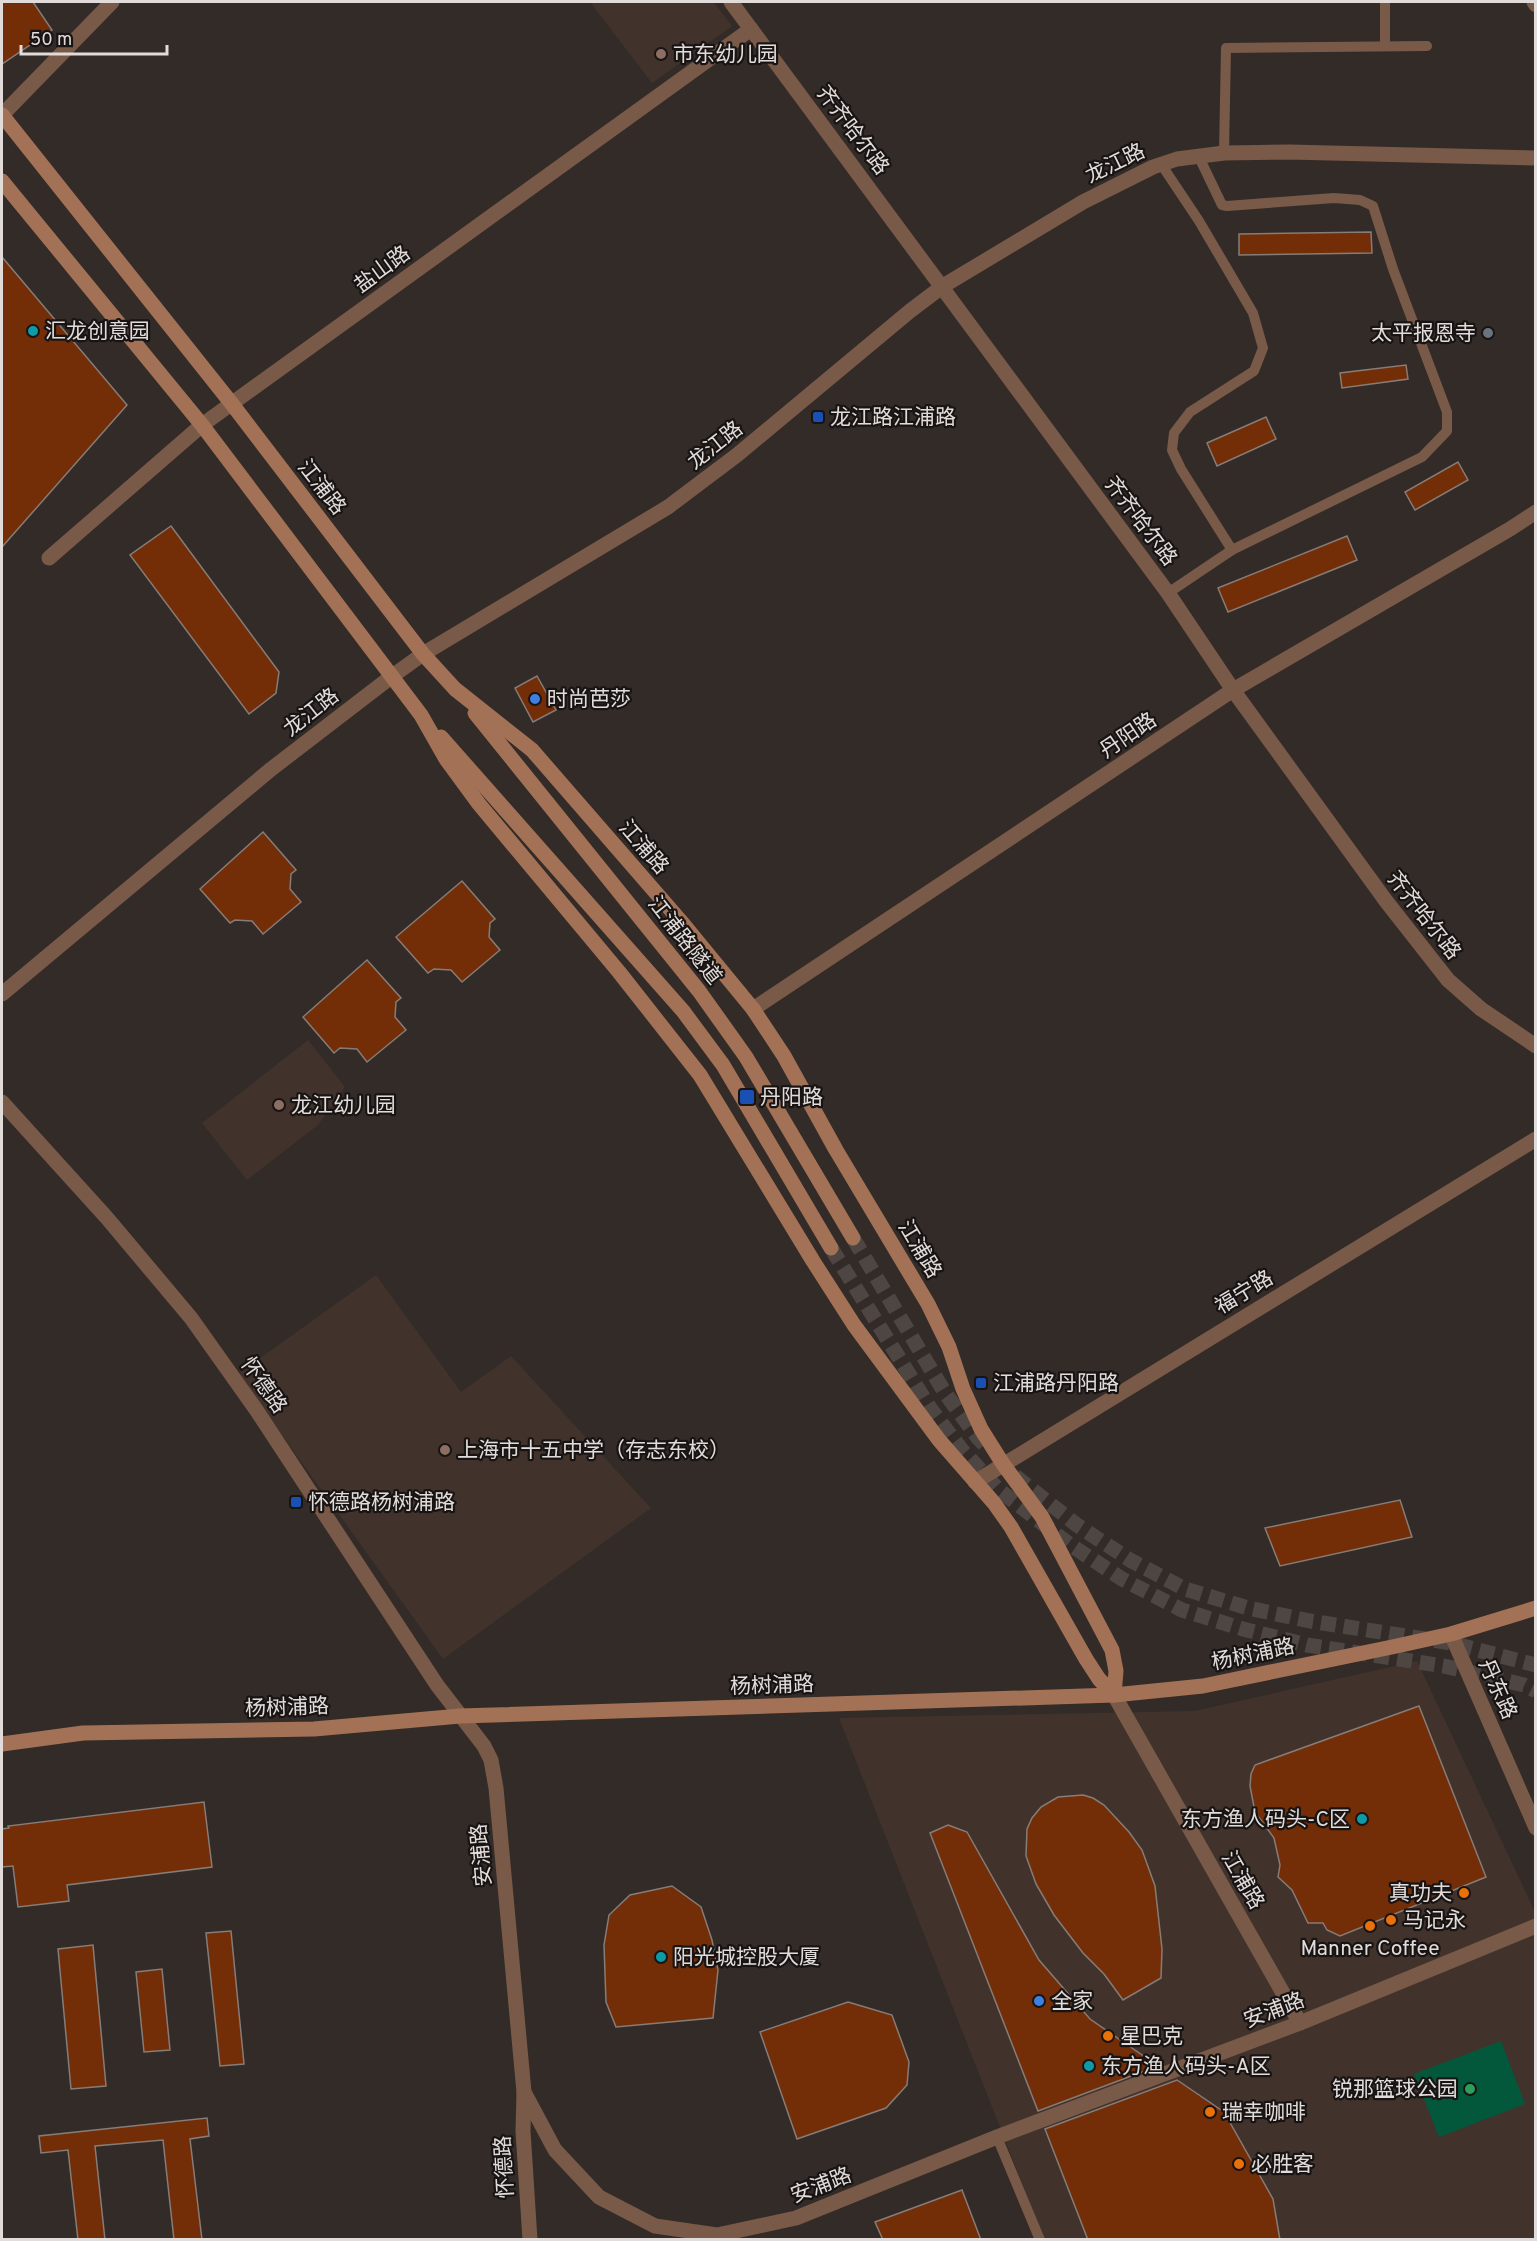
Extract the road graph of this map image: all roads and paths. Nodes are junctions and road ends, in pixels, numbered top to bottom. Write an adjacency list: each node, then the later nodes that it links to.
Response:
1 (112, 2): 7 (street)
2 (731, 2): 4 (street, 齐齐哈尔路)
3 (1386, 2): 5 (lane)
4 (751, 29): 13 (street, 齐齐哈尔路); 14 (street, 盐山路)
5 (1385, 46): 6 (lane); 8 (lane)
6 (1427, 46)
7 (2, 115): 14 (main road, 江浦路)
8 (1224, 153): 9 (street, 龙江路); 10 (street, 龙江路)
9 (1198, 155): 11 (street, 龙江路); 17 (lane)
10 (1536, 158)
11 (1161, 164): 13 (street, 龙江路); 17 (lane)
12 (2, 181): 15 (main road, 江浦路)
13 (943, 286): 19 (street, 齐齐哈尔路); 20 (street, 龙江路)
14 (232, 404): 15 (street, 盐山路); 20 (main road, 江浦路)
15 (202, 425): 18 (street, 盐山路); 21 (main road, 江浦路)
16 (1536, 512): 23 (street, 丹阳路)
17 (1232, 550): 19 (lane)
18 (49, 558)
19 (1168, 593): 23 (street, 齐齐哈尔路)
20 (423, 654): 21 (street, 龙江路); 22 (main road, 江浦路)
21 (391, 676): 24 (main road, 江浦路); 25 (street, 龙江路)
22 (455, 689): 26 (main road, 江浦路); 30 (main road, 江浦路隧道)
23 (1233, 690): 26 (street, 丹阳路); 27 (street, 齐齐哈尔路)
24 (422, 715): 31 (main road); 33 (main road, 江浦路)
25 (2, 994)
26 (753, 1009): 32 (main road, 江浦路)
27 (1536, 1046)
28 (2, 1102): 37 (street, 怀德路)
29 (1536, 1139): 32 (street, 福宁路)
30 (853, 1238)
31 (831, 1248)
32 (1003, 1464): 33 (street, 福宁路); 36 (main road, 江浦路)
33 (975, 1482): 36 (main road, 江浦路)
34 (1536, 1608): 35 (main road, 杨树浦路)
35 (1450, 1634): 36 (main road, 杨树浦路); 39 (street, 丹东路)
36 (1114, 1695): 37 (main road, 杨树浦路); 41 (street, 江浦路)
37 (460, 1716): 38 (main road, 杨树浦路); 42 (street, 安浦路)
38 (2, 1744)
39 (1536, 1828)
40 (1536, 1926): 41 (street, 安浦路)
41 (1300, 2023): 43 (street, 安浦路)
42 (524, 2092): 43 (street, 安浦路); 44 (street, 怀德路)
43 (997, 2137): 45 (lane)
44 (530, 2240)
45 (1040, 2240)

